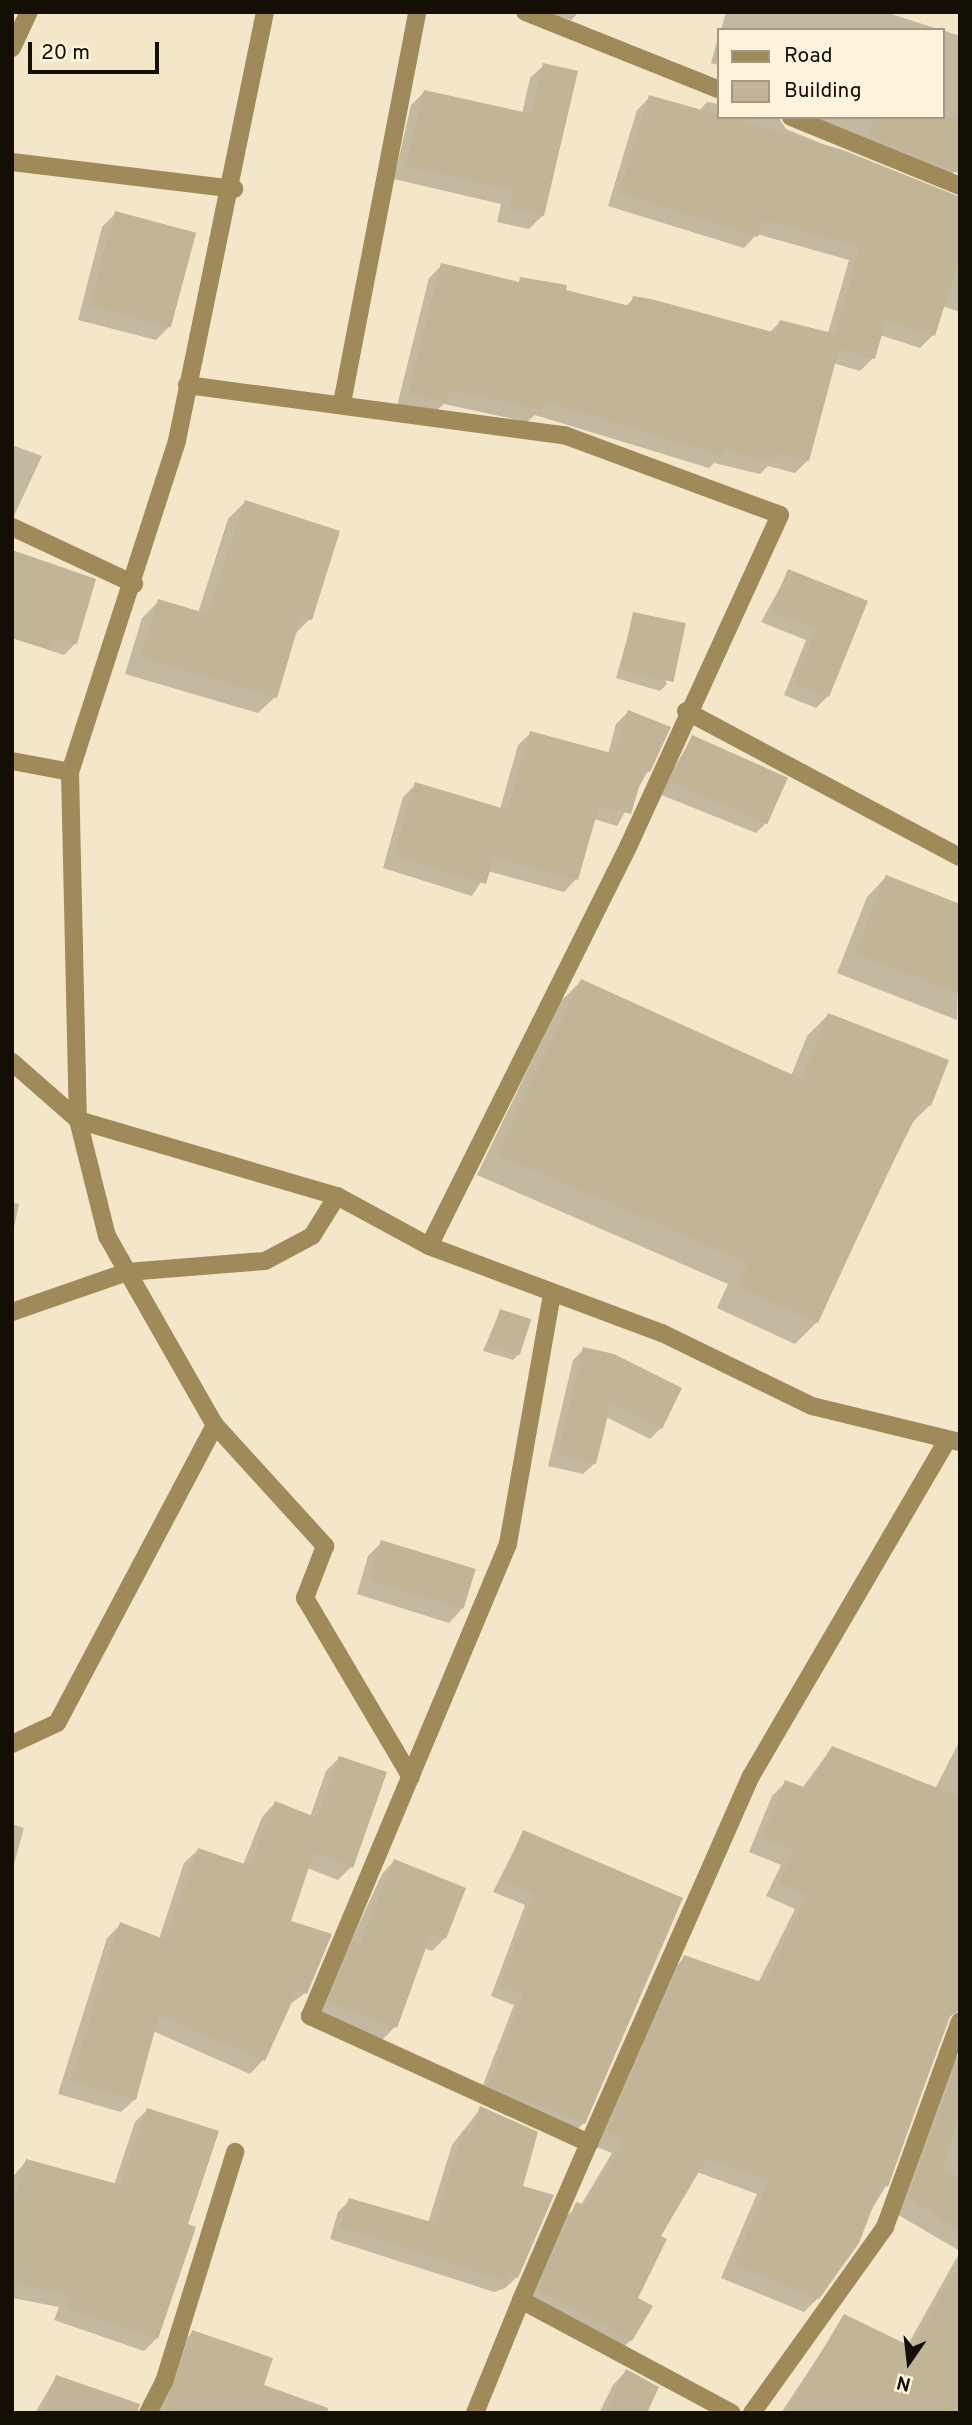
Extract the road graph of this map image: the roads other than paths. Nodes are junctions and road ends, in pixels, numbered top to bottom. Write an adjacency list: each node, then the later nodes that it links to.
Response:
1 (29, 12): 5 (street)
2 (265, 12): 10 (street)
3 (417, 12): 12 (street)
4 (525, 12): 6 (street)
5 (12, 48)
6 (716, 88)
7 (796, 119): 9 (street)
8 (12, 162): 10 (street)
9 (960, 186)
10 (234, 189): 11 (street)
11 (187, 385): 12 (street); 14 (street)
12 (342, 402): 15 (street)
13 (12, 527): 14 (street)
14 (135, 584): 17 (street)
15 (686, 711): 18 (street); 22 (street)
16 (12, 761): 17 (street)
17 (70, 772): 20 (street)
18 (960, 857)
19 (12, 1062): 20 (street)
20 (78, 1120): 21 (street); 23 (street)
21 (337, 1196): 22 (street); 23 (street)
22 (429, 1246): 24 (street)
23 (127, 1272): 25 (street); 26 (street)
24 (552, 1294): 27 (street); 29 (street)
25 (12, 1312)
26 (215, 1425): 28 (street); 29 (street)
27 (953, 1441): 31 (street)
28 (12, 1744)
29 (411, 1777): 31 (street)
30 (960, 2021): 37 (street)
31 (589, 2143): 33 (street)
32 (235, 2152): 34 (street)
33 (521, 2300): 35 (street); 36 (street)
34 (148, 2413)
35 (475, 2413)
36 (732, 2413)
37 (752, 2413)

